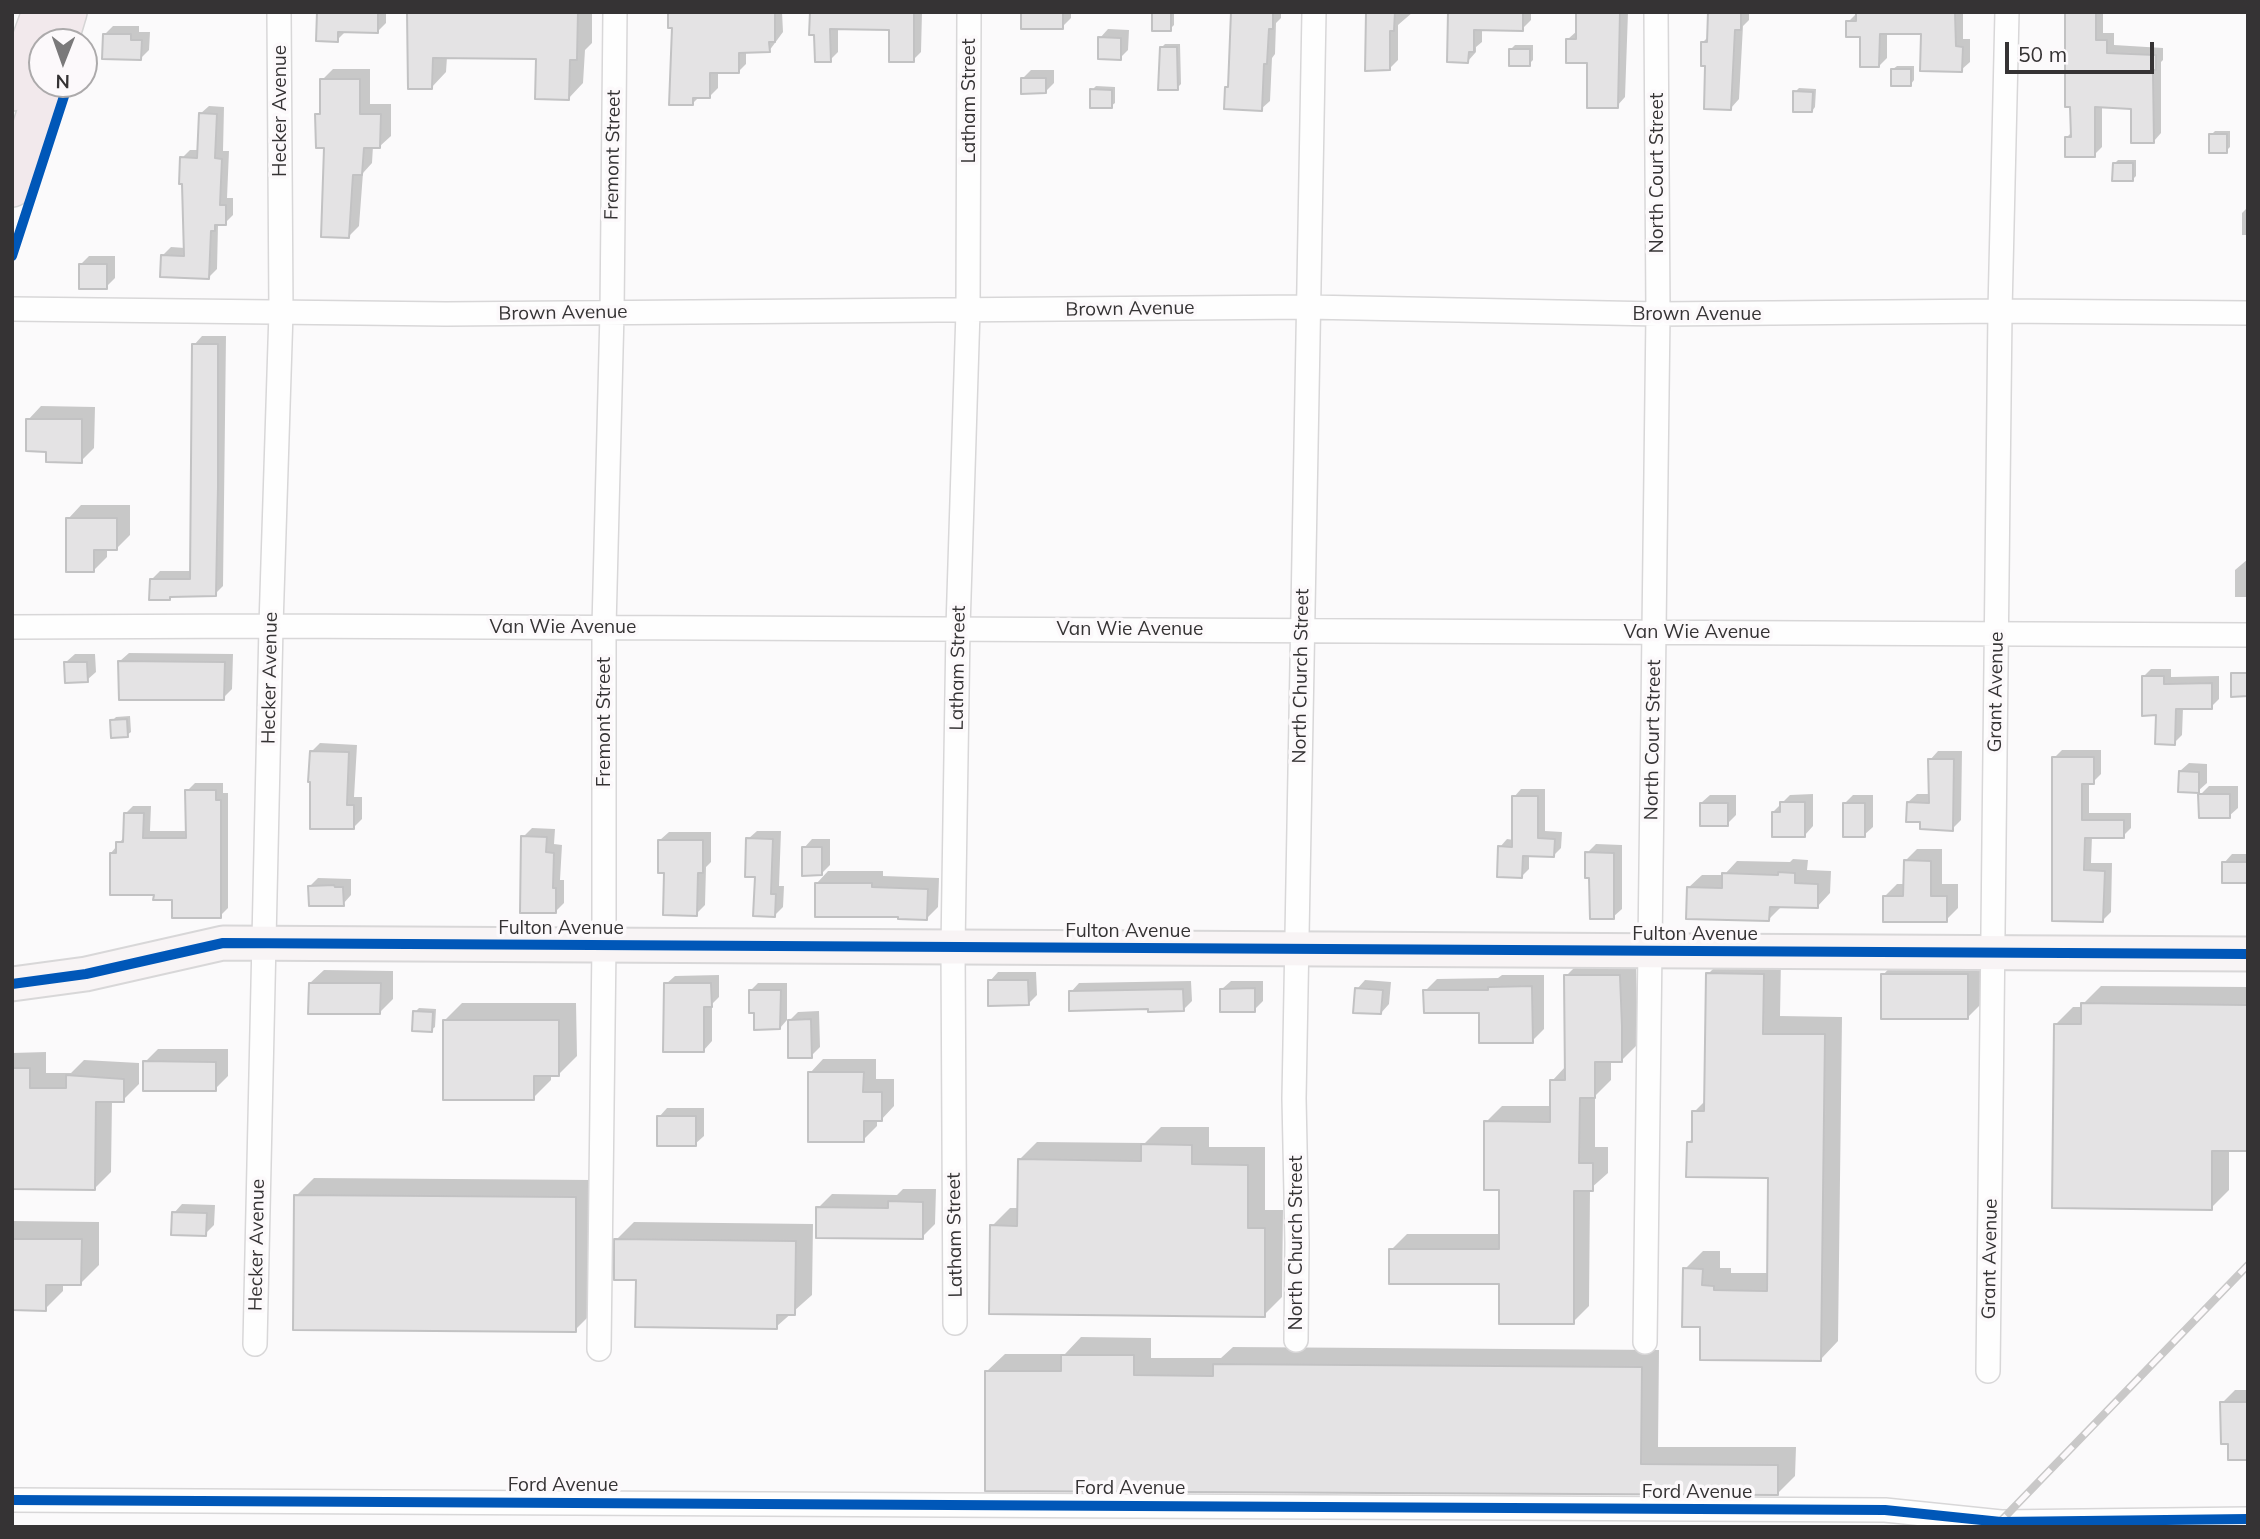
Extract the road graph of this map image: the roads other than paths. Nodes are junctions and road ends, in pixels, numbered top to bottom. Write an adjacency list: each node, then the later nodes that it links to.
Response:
1 (41, 12): 8 (main road)
2 (279, 12): 15 (street, Hecker Avenue)
3 (615, 12): 16 (street, Fremont Street)
4 (970, 12): 13 (street, Latham Street)
5 (1314, 12): 11 (street, North Church Street)
6 (1656, 12): 18 (street, North Court Street)
7 (2007, 12): 14 (street, Grant Avenue)
8 (12, 92)
9 (41, 98): 10 (main road)
10 (12, 188)
11 (1308, 307): 13 (street, Brown Avenue); 18 (street, Brown Avenue); 23 (street, North Church Street)
12 (12, 309): 15 (street, Brown Avenue)
13 (968, 311): 16 (street, Brown Avenue); 22 (street, Latham Street)
14 (2000, 311): 17 (street, Brown Avenue); 18 (street, Brown Avenue); 25 (street, Grant Avenue)
15 (281, 312): 16 (street, Brown Avenue); 19 (street, Hecker Avenue)
16 (612, 312): 21 (street, Fremont Street)
17 (2248, 313)
18 (1658, 314): 24 (street, North Court Street)
19 (271, 625): 20 (street, Van Wie Avenue); 21 (street, Van Wie Avenue); 27 (street, Hecker Avenue)
20 (12, 627)
21 (604, 627): 22 (street, Van Wie Avenue); 28 (street, Fremont Street)
22 (958, 628): 23 (street, Van Wie Avenue); 29 (street, Latham Street)
23 (1302, 630): 24 (street, Van Wie Avenue); 30 (street, North Church Street)
24 (1655, 632): 25 (street, Van Wie Avenue); 31 (street, North Court Street)
25 (1997, 633): 26 (street, Van Wie Avenue); 32 (street, Grant Avenue)
26 (2248, 635)
27 (264, 944): 28 (street, Fulton Avenue); 34 (street, Fulton Avenue); 38 (street, Hecker Avenue)
28 (604, 946): 29 (street, Fulton Avenue); 39 (street, Fremont Street)
29 (953, 948): 30 (street, Fulton Avenue); 35 (street, Latham Street)
30 (1297, 950): 31 (street, Fulton Avenue); 36 (street, North Church Street)
31 (1648, 951): 32 (street, Fulton Avenue); 37 (street, North Court Street)
32 (1994, 954): 33 (street, Fulton Avenue); 40 (street, Grant Avenue)
33 (2248, 954)
34 (12, 984)
35 (955, 1323)
36 (1296, 1340)
37 (1645, 1342)
38 (255, 1344)
39 (599, 1349)
40 (1989, 1371)
41 (12, 1500): 42 (street, Ford Avenue)
42 (2248, 1519)

